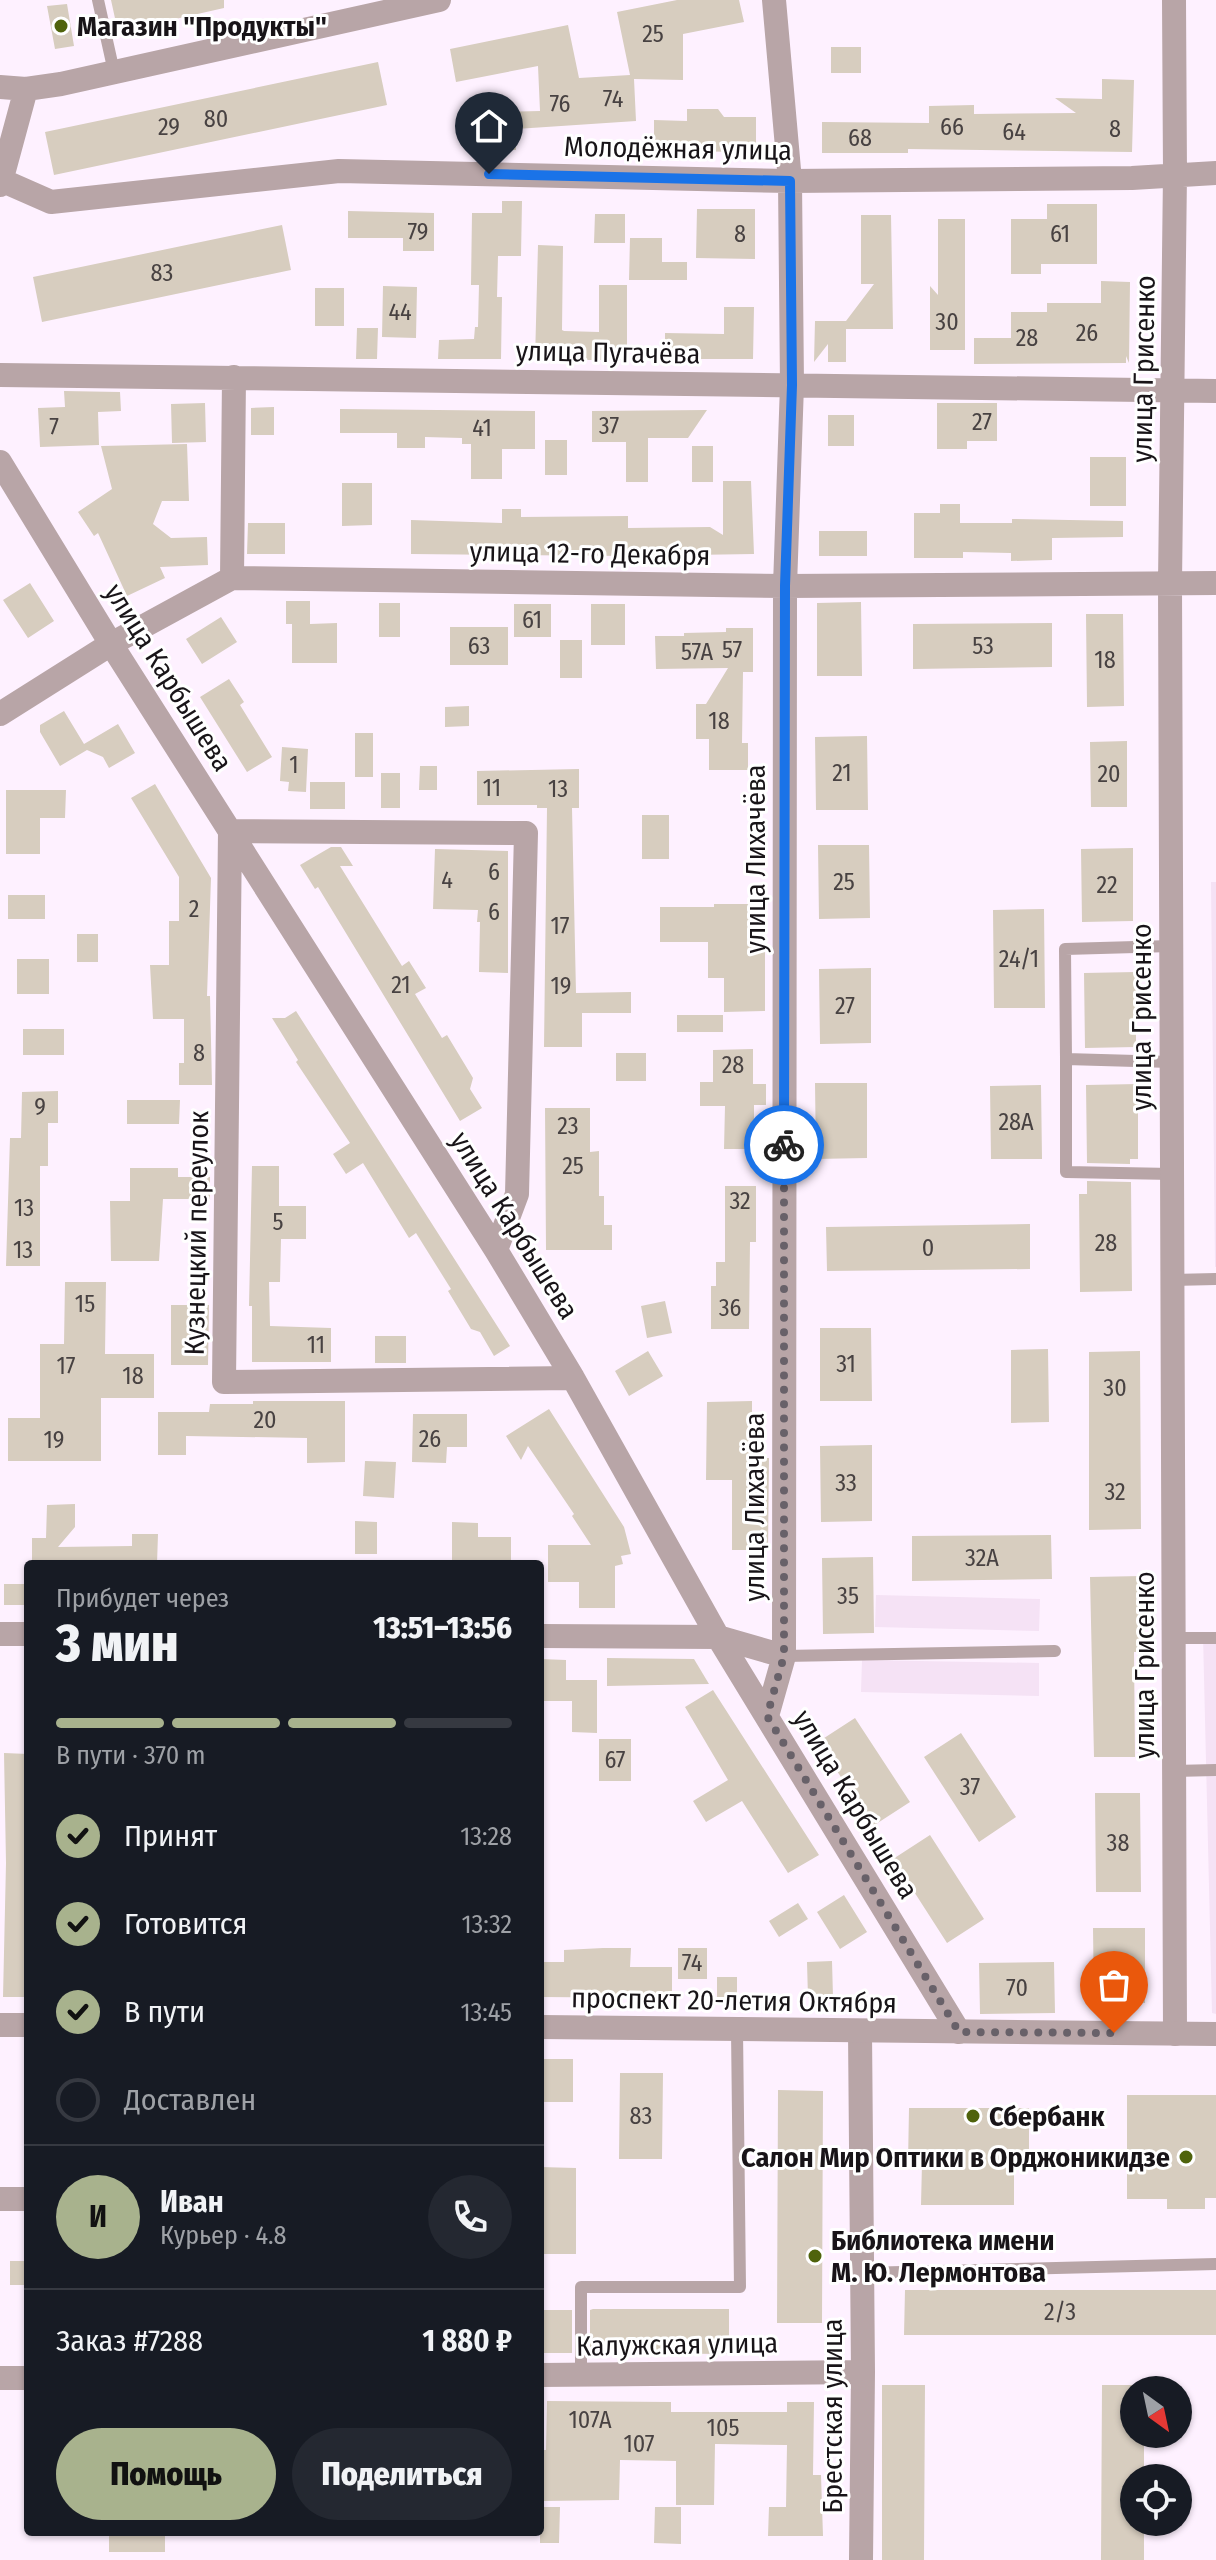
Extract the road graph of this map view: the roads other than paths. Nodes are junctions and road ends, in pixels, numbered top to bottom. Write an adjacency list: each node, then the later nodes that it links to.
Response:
1 (98, 0): 5 (lane)
2 (774, 0): 10 (street, улица Лихачёва)
3 (1174, 0): 9 (street, улица Грисенко)
4 (422, 2): 5 (street)
5 (114, 72): 7 (street)
6 (0, 87): 7 (street)
7 (26, 89): 11 (street)
8 (1216, 173): 9 (street, Молодёжная улица)
9 (1175, 174): 10 (street, Молодёжная улица); 15 (street, улица Грисенко)
10 (790, 181): 11 (street, Молодёжная улица); 14 (street, улица Лихачёва)
11 (1, 182)
12 (0, 375): 13 (street, улица Пугачёва)
13 (234, 377): 14 (street, улица Пугачёва); 18 (street)
14 (792, 385): 15 (street, улица Пугачёва); 21 (street, улица Лихачёва)
15 (1172, 391): 16 (street, улица Пугачёва); 19 (street, улица Грисенко)
16 (1216, 391)
17 (0, 462): 22 (street, улица Карбышева)
18 (232, 578): 21 (street, улица 12-го Декабря); 22 (street, улица 12-го Декабря)
19 (1170, 583): 20 (street, улица 12-го Декабря); 21 (street, улица 12-го Декабря); 25 (street, улица Грисенко)
20 (1216, 583)
21 (785, 586): 40 (street, улица Лихачёва)
22 (111, 644): 23 (street, улица 12-го Декабря); 24 (street, улица Карбышева)
23 (0, 714)
24 (230, 831): 29 (street, улица Карбышева); 29 (street); 32 (street, Кузнецкий переулок)
25 (1171, 946): 26 (lane); 27 (street, улица Грисенко)
26 (1066, 1059): 27 (lane); 28 (lane)
27 (1171, 1062): 28 (street, улица Грисенко)
28 (1172, 1174): 31 (street, улица Грисенко)
29 (496, 1250): 32 (street, улица Карбышева)
30 (1216, 1279): 31 (lane)
31 (1172, 1280): 37 (street, улица Грисенко)
32 (573, 1378): 36 (street, улица Карбышева)
33 (0, 1634): 34 (street)
34 (24, 1634)
35 (544, 1636): 36 (street)
36 (718, 1637): 40 (street); 41 (street, улица Карбышева)
37 (1173, 1638): 38 (lane); 43 (street, улица Грисенко)
38 (1216, 1638)
39 (1055, 1651): 40 (lane)
40 (784, 1656): 41 (street, улица Лихачёва)
41 (767, 1716): 49 (street, улица Карбышева)
42 (1216, 1770): 43 (lane)
43 (1174, 1771): 50 (street, улица Грисенко)
44 (0, 2025): 45 (street)
45 (24, 2025)
46 (544, 2027): 47 (street, проспект 20-летия Октября)
47 (737, 2030): 48 (street, проспект 20-летия Октября); 58 (lane)
48 (860, 2032): 49 (street, проспект 20-летия Октября); 55 (street, Брестская улица)
49 (959, 2032): 50 (street, проспект 20-летия Октября)
50 (1175, 2034): 51 (street, проспект 20-летия Октября)
51 (1216, 2034)
52 (0, 2199): 53 (street)
53 (24, 2199)
54 (1216, 2264): 55 (lane)
55 (863, 2273): 56 (street, Брестская улица)
56 (863, 2372): 58 (street, Калужская улица); 61 (street, Брестская улица)
57 (544, 2375): 58 (street, Калужская улица)
58 (581, 2375)
59 (0, 2378): 60 (street)
60 (24, 2378)
61 (861, 2560)

